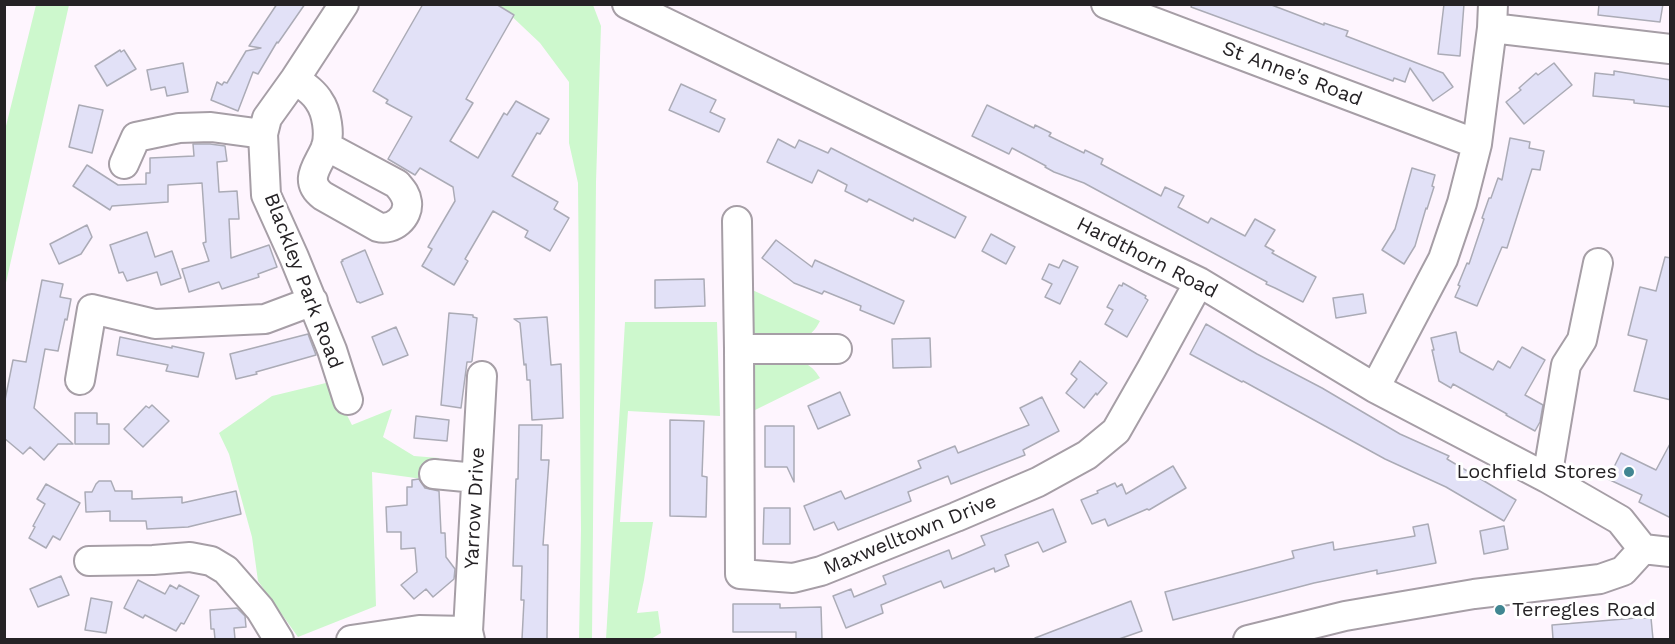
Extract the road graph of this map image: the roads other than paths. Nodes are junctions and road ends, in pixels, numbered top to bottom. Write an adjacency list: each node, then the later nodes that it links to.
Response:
1 (1106, 4): 8 (street, St Anne's Road)
2 (630, 6): 13 (street, Hardthorn Road)
3 (338, 7): 6 (street, Blackley Park Road)
4 (1492, 16): 5 (street); 8 (street)
5 (1671, 49)
6 (295, 79): 7 (street, Blackley Park Road); 9 (street)
7 (263, 134): 10 (street); 14 (street, Blackley Park Road)
8 (1477, 144): 19 (street)
9 (326, 146)
10 (124, 164)
11 (737, 221): 15 (street, Maxwelltown Drive)
12 (1598, 263): 23 (street)
13 (1198, 282): 15 (street, Maxwelltown Drive); 19 (street, Hardthorn Road)
14 (313, 302): 18 (street); 20 (street, Blackley Park Road)
15 (739, 349): 16 (street)
16 (837, 349)
17 (482, 376): 22 (street, Yarrow Drive)
18 (80, 380)
19 (1375, 388): 23 (street, Hardthorn Road)
20 (348, 400)
21 (434, 474): 22 (street)
22 (476, 478): 26 (street, Yarrow Drive)
23 (1547, 478): 24 (street, Hardthorn Road)
24 (1657, 550): 29 (street)
25 (89, 561): 27 (street)
26 (469, 635): 28 (street)
27 (279, 639)
28 (351, 639)
29 (1248, 639)

